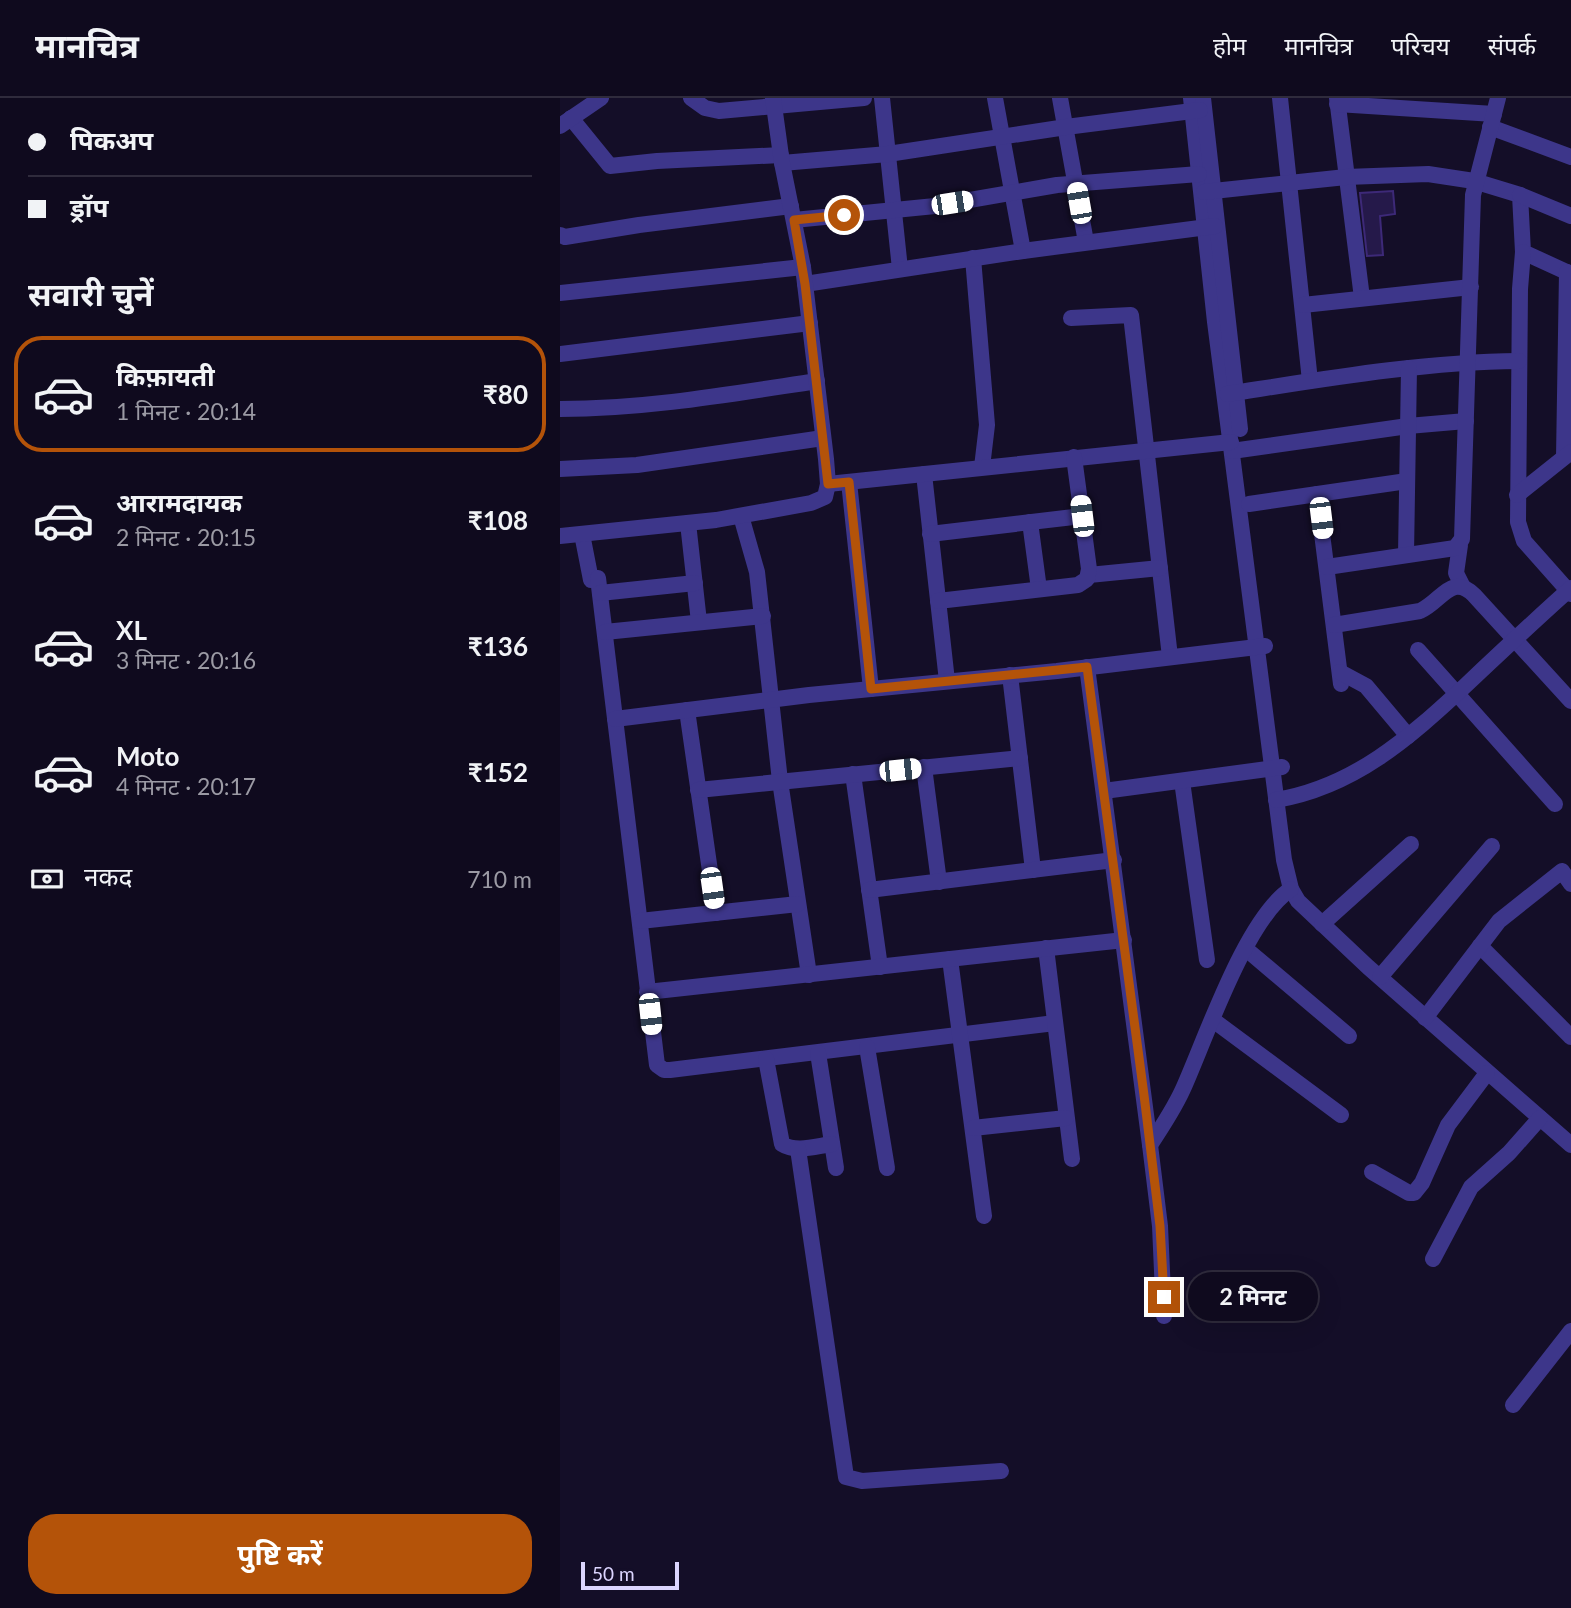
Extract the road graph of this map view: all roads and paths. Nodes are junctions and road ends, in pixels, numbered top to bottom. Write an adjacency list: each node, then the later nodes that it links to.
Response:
1 (601, 98): 13 (street)
2 (691, 98): 8 (street)
3 (864, 98): 8 (street)
4 (882, 98): 16 (street)
5 (995, 98): 15 (street)
6 (1060, 98): 14 (street)
7 (1280, 98): 22 (street)
8 (774, 101): 18 (street)
9 (1337, 101): 11 (street); 20 (street)
10 (1198, 104): 14 (street); 19 (street); 25 (street)
11 (1437, 104): 12 (street)
12 (1494, 113): 17 (street); 21 (street)
13 (566, 122): 18 (street)
14 (1066, 127): 15 (street); 23 (street)
15 (1002, 137): 16 (street); 24 (street)
16 (888, 154): 18 (street); 27 (street)
17 (1571, 157)
18 (781, 159): 28 (street)
19 (1199, 174): 23 (street); 25 (street)
20 (1346, 177): 21 (street); 22 (street); 41 (street)
21 (1475, 181): 26 (street); 39 (street)
22 (1290, 183): 25 (street); 42 (street)
23 (1075, 184): 24 (street); 32 (street)
24 (1012, 192): 27 (street); 33 (street)
25 (1207, 192): 30 (street)
26 (1520, 195): 29 (street); 34 (street)
27 (894, 211): 28 (street); 36 (street)
28 (793, 213): 31 (street); 38 (street)
29 (1571, 216)
30 (1211, 226): 32 (street); 52 (street)
31 (560, 235)
32 (1086, 242): 33 (street)
33 (1023, 251): 35 (street)
34 (1523, 253): 37 (street); 46 (street)
35 (973, 258): 36 (street); 61 (street)
36 (900, 269): 38 (street)
37 (1569, 273): 51 (street)
38 (804, 275): 40 (street); 44 (street)
39 (1471, 286): 41 (street); 47 (street)
40 (560, 293)
41 (1362, 298): 42 (street)
42 (1303, 305): 50 (street)
43 (1072, 318): 58 (street)
44 (810, 323): 45 (street); 49 (street)
45 (560, 354)
46 (1519, 361): 47 (street); 68 (street)
47 (1469, 362): 48 (street); 54 (street)
48 (1409, 368): 50 (street); 55 (street)
49 (817, 381): 53 (street); 56 (street)
50 (1310, 381): 52 (street)
51 (1568, 386): 59 (street)
52 (1230, 394): 57 (street)
53 (560, 409)
54 (1466, 421): 55 (street); 77 (street)
55 (1408, 426): 57 (street); 64 (street)
56 (823, 438): 62 (street); 66 (street)
57 (1235, 447): 58 (street); 69 (street); 93 (street)
58 (1146, 450): 60 (street); 80 (street)
59 (1568, 455): 68 (street)
60 (1074, 457): 61 (street); 71 (street)
61 (982, 467): 63 (street)
62 (560, 468)
63 (924, 474): 65 (street); 75 (street)
64 (1407, 481): 67 (street); 78 (street)
65 (849, 482): 66 (street); 99 (street)
66 (828, 484): 70 (street)
67 (1317, 494): 69 (street); 79 (street)
68 (1517, 495): 86 (street)
69 (1249, 504): 93 (street)
70 (741, 516): 73 (street); 88 (street)
71 (1082, 516): 72 (street); 81 (street)
72 (1030, 522): 75 (street); 85 (street)
73 (688, 523): 74 (street); 82 (street)
74 (582, 534): 76 (street); 83 (street)
75 (930, 534): 87 (street)
76 (560, 536)
77 (1460, 545): 78 (street); 84 (street)
78 (1406, 555): 79 (street)
79 (1327, 567): 90 (street)
80 (1160, 568): 81 (street); 95 (street)
81 (1089, 575): 85 (street)
82 (695, 583): 83 (street); 89 (street)
83 (597, 584): 91 (street)
84 (1462, 586): 90 (street); 92 (street)
85 (1039, 589): 87 (street)
86 (1570, 591): 92 (street)
87 (938, 601): 98 (street)
88 (763, 616): 89 (street); 101 (street)
89 (699, 622): 91 (street)
90 (1334, 625): 105 (street)
91 (605, 632): 104 (street)
92 (1515, 639): 100 (street); 102 (street)
93 (1262, 647): 95 (street); 108 (street)
94 (1419, 650): 100 (street)
95 (1170, 657): 96 (street)
96 (1087, 667): 97 (street); 113 (street)
97 (1010, 675): 98 (street); 106 (street)
98 (947, 681): 99 (street)
99 (871, 689): 101 (street)
100 (1457, 694): 105 (street); 115 (street)
101 (770, 700): 103 (street); 110 (street)
102 (1571, 701)
103 (687, 710): 104 (street); 112 (street)
104 (615, 719): 127 (street)
105 (1408, 736): 114 (street)
106 (1020, 758): 107 (street); 119 (street)
107 (923, 767): 109 (street); 120 (street)
108 (1277, 768): 111 (street); 114 (street)
109 (853, 774): 110 (street); 123 (street)
110 (780, 781): 112 (street); 124 (street)
111 (1182, 781): 113 (street); 134 (street)
112 (698, 790): 126 (street)
113 (1104, 791): 118 (street)
114 (1281, 799): 122 (street); 125 (street)
115 (1555, 804)
116 (1411, 844): 128 (street)
117 (1492, 846): 137 (street)
118 (1114, 860): 119 (street); 129 (street)
119 (1033, 870): 120 (street)
120 (939, 882): 123 (street)
121 (1571, 884): 130 (street)
122 (1291, 888): 125 (street); 132 (street)
123 (869, 890): 135 (street)
124 (798, 904): 126 (street); 136 (street)
125 (1302, 904): 128 (street)
126 (716, 913): 127 (street)
127 (640, 921): 138 (street)
128 (1322, 924): 137 (street)
129 (1124, 940): 131 (street); 154 (street)
130 (1480, 946): 139 (street); 144 (street)
131 (1046, 948): 133 (street); 141 (street)
132 (1245, 949): 140 (street); 143 (street)
133 (950, 959): 135 (street); 142 (street)
134 (1207, 960)
135 (880, 967): 136 (street)
136 (809, 975): 138 (street)
137 (1380, 977): 139 (street)
138 (648, 992): 147 (street)
139 (1426, 1018): 148 (street)
140 (1213, 1020): 149 (street); 154 (street)
141 (1055, 1023): 142 (street); 150 (street)
142 (961, 1035): 145 (street); 152 (street)
143 (1349, 1036)
144 (1571, 1037)
145 (867, 1047): 146 (street); 159 (street)
146 (818, 1053): 147 (street); 153 (street)
147 (766, 1059): 156 (street)
148 (1487, 1073): 151 (street); 160 (street)
149 (1341, 1115)
150 (1066, 1118): 152 (street); 157 (street)
151 (1540, 1118): 155 (street); 162 (street)
152 (973, 1128): 161 (street)
153 (832, 1144): 156 (street); 158 (street)
154 (1150, 1144): 163 (street)
155 (1571, 1145)
156 (798, 1149): 166 (street)
157 (1072, 1159)
158 (836, 1168)
159 (887, 1168)
160 (1372, 1172)
161 (984, 1216)
162 (1433, 1259)
163 (1164, 1316)
164 (1571, 1331): 165 (street)
165 (1513, 1405)
166 (1000, 1471)

